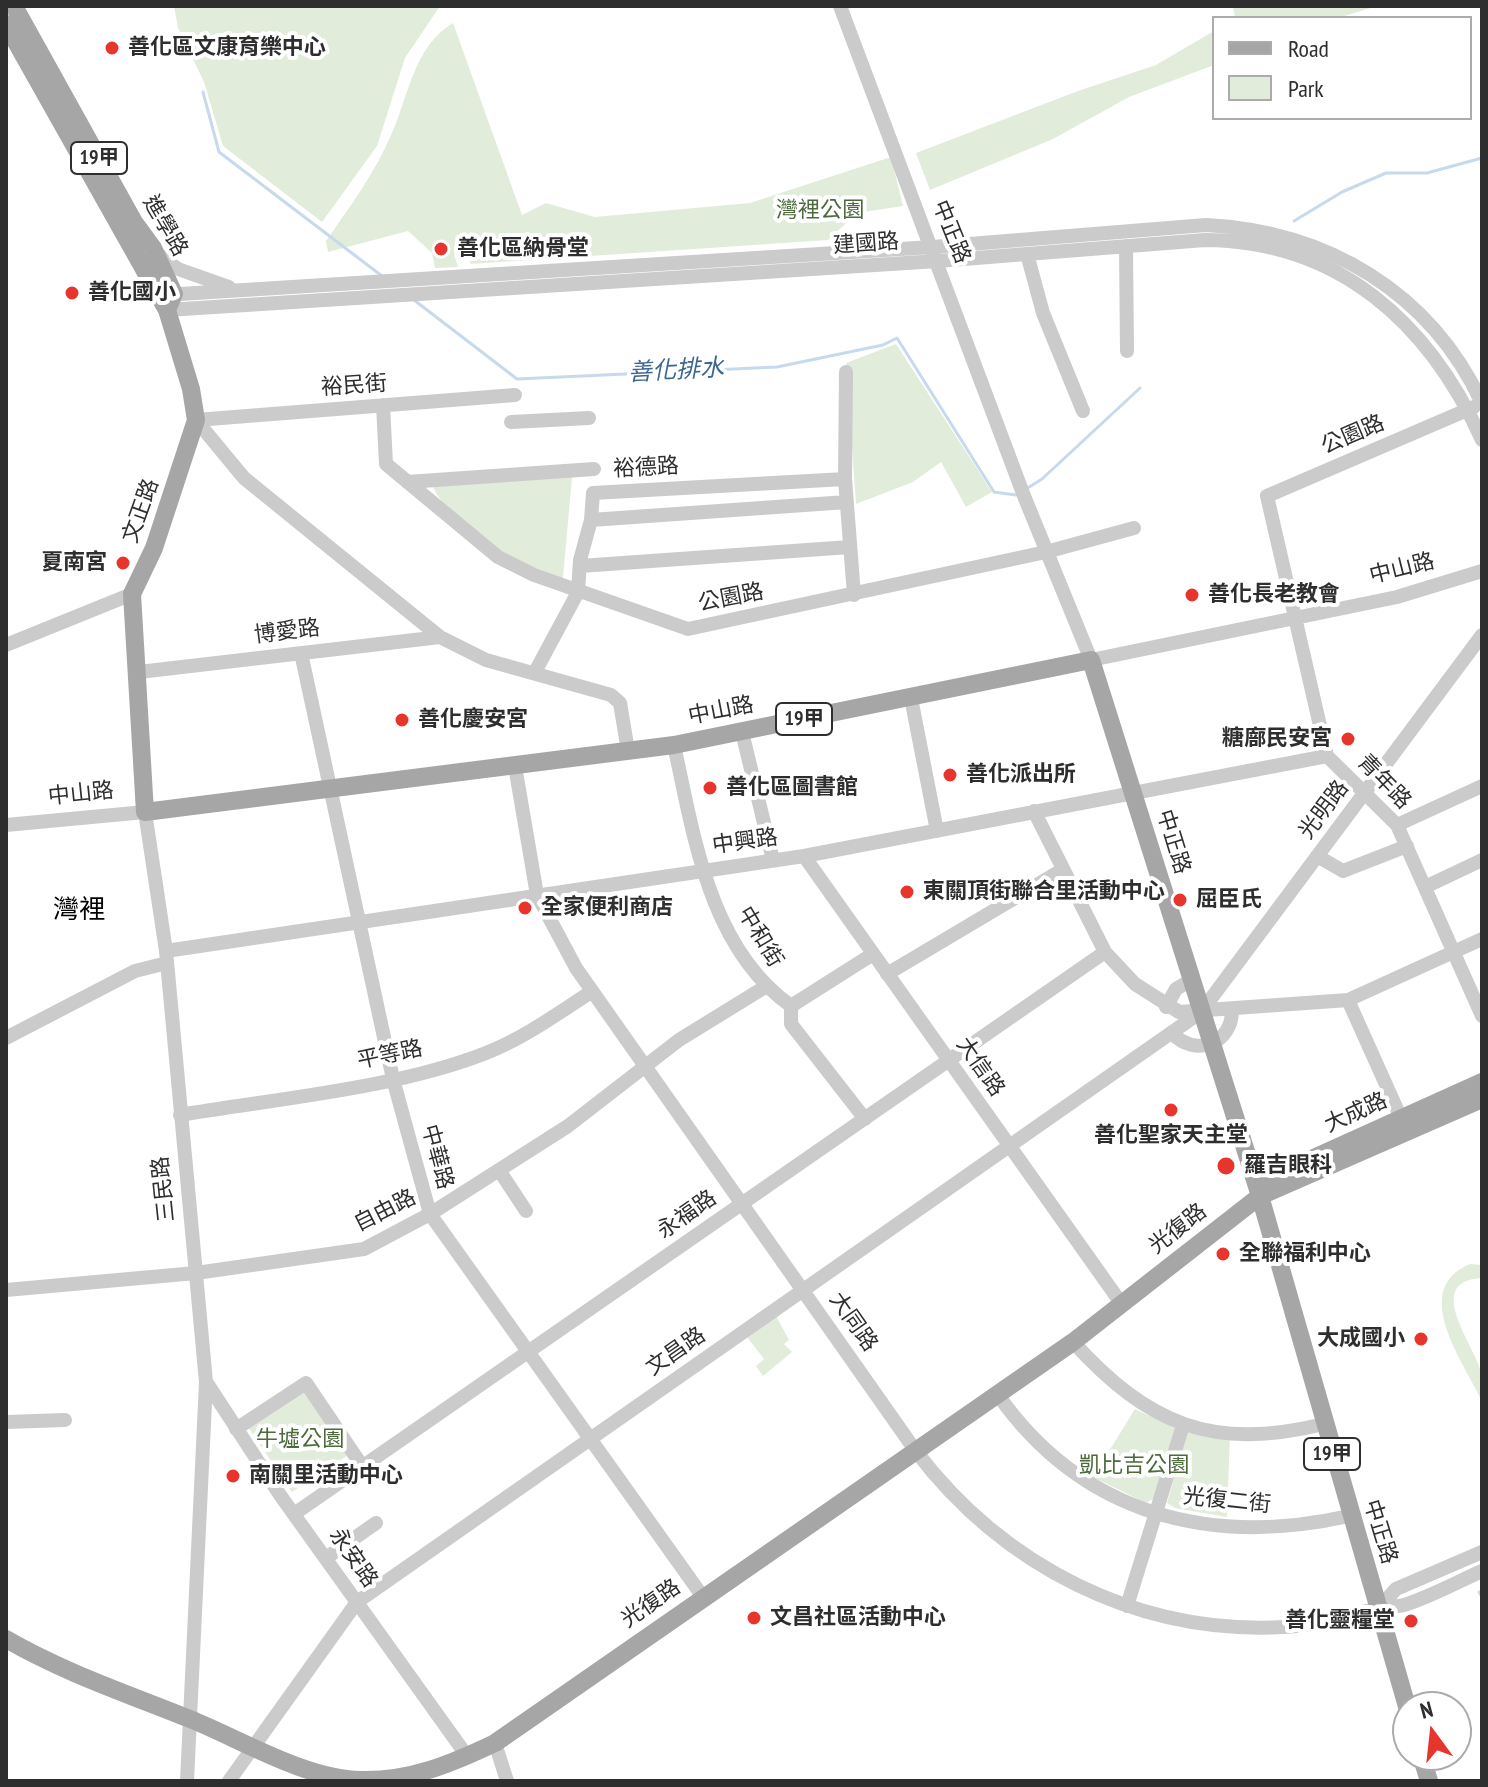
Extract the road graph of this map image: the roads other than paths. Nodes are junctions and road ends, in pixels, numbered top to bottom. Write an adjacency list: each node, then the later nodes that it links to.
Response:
1 (14, 6): 6 (main road, 進學路 / 19甲)
2 (840, 6): 5 (street, 中正路)
3 (6, 24): 11 (main road, 進學路 / 19甲)
4 (1126, 246): 7 (street, 建國路); 12 (street); 16 (street, 建國路)
5 (932, 247): 8 (street, 中正路); 9 (street, 建國路); 16 (street, 建國路)
6 (153, 248): 10 (street); 11 (main road, 進學路 / 19甲)
7 (1027, 254): 8 (street, 建國路); 17 (street)
8 (938, 261): 9 (street, 建國路); 29 (street, 中正路)
9 (398, 287): 10 (street, 建國路); 11 (street, 建國路)
10 (237, 290): 11 (street, 建國路)
11 (166, 300): 19 (main road, 文正路 / 19甲)
12 (1127, 351)
13 (846, 372): 23 (street)
14 (515, 395): 15 (street, 裕民街)
15 (383, 405): 19 (street, 裕民街); 24 (street, 公園路)
16 (1477, 405): 21 (street, 建國路); 35 (street, 公園路)
17 (1083, 411)
18 (589, 418): 20 (street)
19 (196, 420): 33 (main road, 文正路 / 19甲); 37 (street)
20 (511, 422)
21 (1482, 440)
22 (594, 469): 24 (street)
23 (845, 479): 25 (street); 26 (street, 裕德路)
24 (407, 482): 32 (street, 公園路)
25 (847, 502): 26 (street); 28 (street)
26 (591, 520): 30 (street, 裕德路)
27 (1134, 528): 29 (street, 公園路)
28 (850, 547): 30 (street); 34 (street)
29 (1046, 552): 34 (street, 公園路); 40 (street, 中正路)
30 (580, 566): 32 (street, 裕德路)
31 (1482, 571): 35 (street, 中山路)
32 (578, 592): 34 (street, 公園路); 42 (street, 裕德路)
33 (132, 594): 38 (street); 41 (main road, 三民路)
34 (854, 595)
35 (1298, 617): 40 (street, 中山路); 47 (street, 青年路)
36 (1482, 635): 52 (street, 光明路)
37 (440, 637): 39 (street, 博愛路); 42 (street)
38 (6, 645)
39 (301, 653): 41 (street, 博愛路); 50 (street, 中華路)
40 (1091, 660): 43 (main road, 中山路 / 19甲); 51 (main road, 中正路 / 19甲)
41 (139, 672): 54 (main road, 三民路)
42 (535, 672): 46 (street)
43 (911, 698): 44 (main road, 中山路 / 19甲); 57 (street)
44 (742, 732): 45 (main road, 中山路 / 19甲); 61 (street)
45 (674, 745): 46 (main road, 中山路 / 19甲); 64 (street, 中和街)
46 (628, 751): 48 (main road, 中山路 / 19甲)
47 (1327, 756): 51 (street, 中興路); 52 (street, 青年路)
48 (515, 766): 50 (main road, 中山路 / 19甲); 66 (street, 大同路)
49 (1482, 786): 56 (street)
50 (330, 787): 54 (main road, 中山路 / 19甲); 67 (street, 中華路)
51 (1132, 792): 53 (street, 中興路); 74 (main road, 中正路 / 19甲)
52 (1365, 793): 56 (street, 青年路); 60 (street, 光明路)
53 (1034, 811): 57 (street, 中興路); 63 (street)
54 (145, 812): 55 (street, 中山路); 72 (street, 三民路)
55 (6, 825)
56 (1397, 825): 58 (street, 青年路)
57 (937, 831): 59 (street, 中興路)
58 (1407, 846): 60 (street); 65 (street, 青年路)
59 (804, 856): 61 (street, 中興路); 71 (street, 大信路)
60 (1317, 856): 81 (street, 光明路)
61 (773, 860): 64 (street, 中興路)
62 (1482, 860): 65 (street)
63 (1062, 870): 69 (street); 73 (street)
64 (701, 871): 66 (street, 中興路); 75 (street, 中和街)
65 (1425, 887): 70 (street, 青年路)
66 (537, 895): 67 (street, 中興路); 76 (street, 大同路)
67 (359, 922): 72 (street, 中興路); 88 (street, 中華路)
68 (1482, 939): 70 (street)
69 (1105, 952): 79 (street); 86 (street, 永福路)
70 (1453, 952): 77 (street); 82 (street, 青年路)
71 (873, 954): 73 (street, 大信路); 78 (street)
72 (167, 957): 84 (street, 中興路); 91 (street, 三民路)
73 (887, 974): 86 (street, 大信路)
74 (1191, 980): 79 (street); 81 (main road, 中正路 / 19甲)
75 (765, 987): 78 (street, 中和街); 87 (street, 自由路)
76 (591, 992): 87 (street, 大同路); 88 (street, 平等路)
77 (1348, 1000): 80 (street); 93 (street)
78 (791, 1006): 92 (street)
79 (1166, 1007): 81 (street)
80 (1232, 1009): 81 (street); 85 (street)
81 (1201, 1012): 83 (street, 文昌路); 85 (main road, 中正路 / 19甲)
82 (1482, 1016)
83 (1172, 1033): 85 (street); 94 (street, 文昌路)
84 (6, 1038)
85 (1211, 1044): 96 (main road, 中正路 / 19甲)
86 (949, 1060): 92 (street, 永福路); 94 (street, 大信路)
87 (647, 1068): 95 (street, 自由路); 97 (street, 大同路)
88 (393, 1079): 91 (street, 平等路); 99 (street, 中華路)
89 (1482, 1082): 93 (main road, 大成路)
90 (1482, 1099): 93 (main road, 大成路)
91 (180, 1115): 100 (street, 三民路)
92 (865, 1119): 97 (street, 永福路)
93 (1404, 1125): 96 (main road, 大成路)
94 (1010, 1146): 102 (street, 文昌路); 103 (street, 大信路)
95 (499, 1170): 98 (street); 99 (street, 自由路)
96 (1260, 1196): 103 (main road, 光復路); 110 (main road, 中正路 / 19甲)
97 (740, 1205): 102 (street, 大同路); 105 (street, 永福路)
98 (526, 1211)
99 (430, 1214): 100 (street, 自由路); 105 (street, 中華路)
100 (196, 1273): 101 (street, 自由路); 106 (street, 三民路)
101 (6, 1290)
102 (803, 1290): 113 (street, 文昌路); 114 (street, 大同路)
103 (1121, 1303): 104 (main road, 光復路)
104 (1073, 1342): 107 (main road, 光復路); 111 (street)
105 (528, 1352): 113 (street, 中華路); 115 (street, 永福路)
106 (206, 1382): 112 (street, 永安路); 129 (street, 三民路)
107 (998, 1395): 114 (main road, 光復路); 117 (street, 光復二街)
108 (65, 1420): 109 (street)
109 (6, 1422)
110 (1324, 1424): 111 (street); 118 (main road, 中正路 / 19甲)
111 (1183, 1425): 117 (street)
112 (236, 1429): 115 (street); 116 (street, 永安路)
113 (590, 1439): 123 (street, 中華路); 124 (street, 文昌路)
114 (915, 1450): 123 (main road, 光復路); 125 (street, 大同路)
115 (362, 1466): 116 (street, 永福路)
116 (294, 1514): 121 (street, 永安路)
117 (1156, 1514): 118 (street, 光復二街); 125 (street)
118 (1349, 1516): 126 (main road, 中正路 / 19甲)
119 (376, 1523): 121 (street)
120 (1482, 1552): 126 (street)
121 (326, 1558): 124 (street, 永安路)
122 (1482, 1571): 126 (street, 大同路)
123 (703, 1597): 130 (main road, 光復路)
124 (357, 1602): 131 (street, 文昌路); 132 (street, 永安路)
125 (1127, 1606): 126 (street, 大同路)
126 (1379, 1608): 128 (main road, 中正路 / 19甲)
127 (6, 1639): 129 (main road, 光復路)
128 (1403, 1691)
129 (192, 1720): 131 (main road, 光復路); 133 (street, 三民路)
130 (495, 1743): 132 (main road, 光復路); 135 (street)
131 (255, 1746): 132 (main road, 光復路); 134 (street, 文昌路)
132 (467, 1756)
133 (187, 1781)
134 (229, 1781)
135 (507, 1781)

